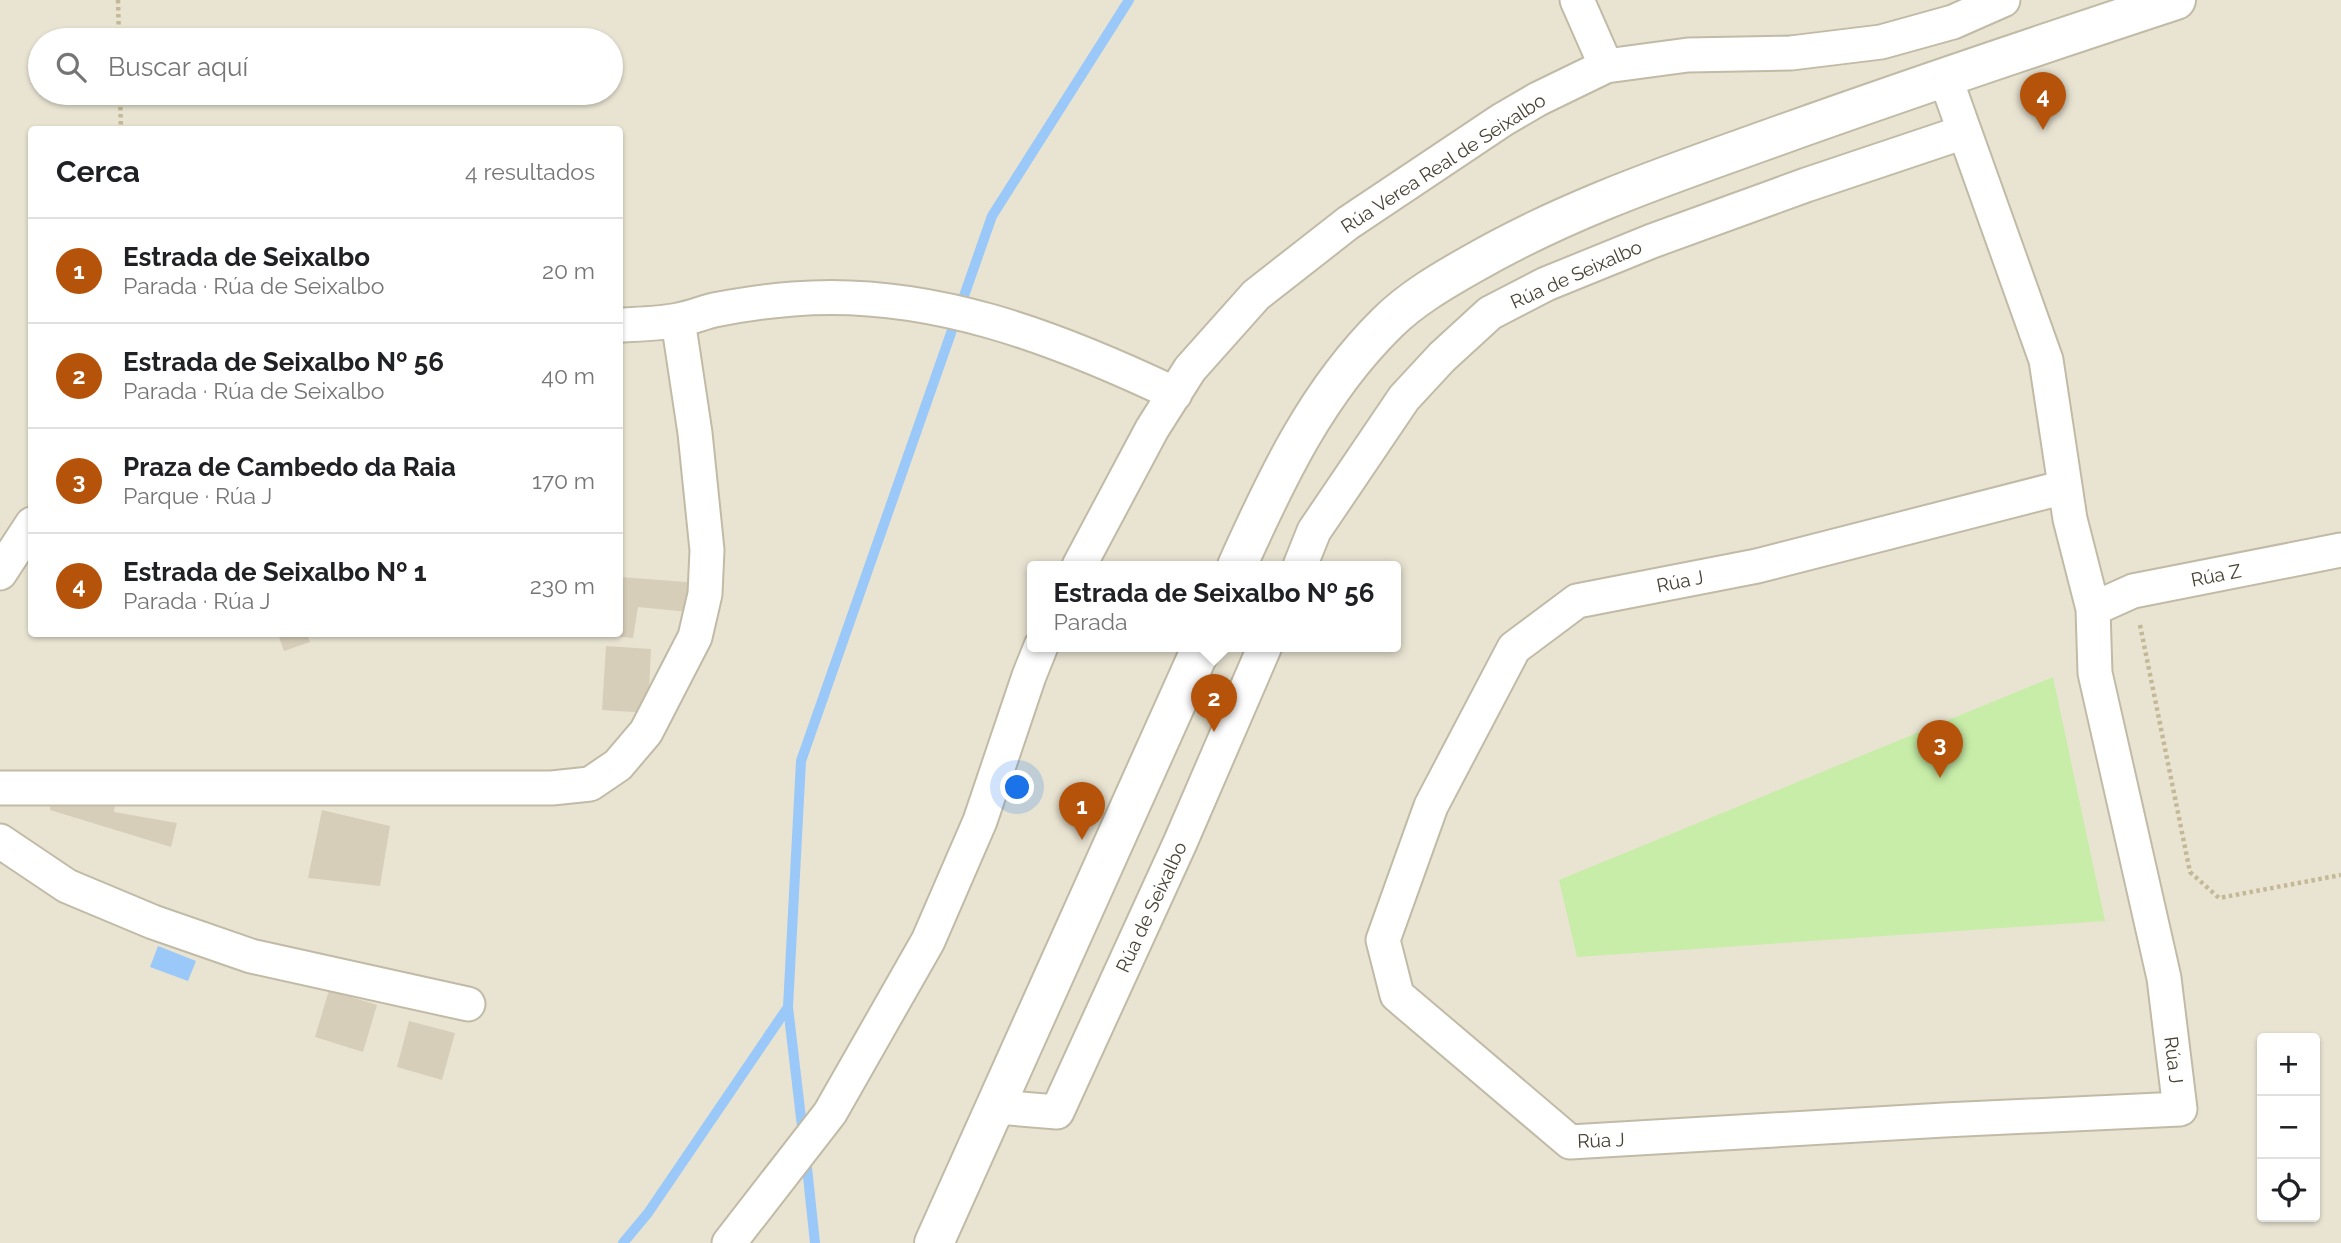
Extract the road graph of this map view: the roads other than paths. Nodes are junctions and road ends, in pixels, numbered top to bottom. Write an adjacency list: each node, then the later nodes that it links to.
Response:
1 (1577, 0): 4 (street)
2 (2003, 0): 4 (street, Rúa Verea Real de Seixalbo)
3 (2176, 0): 5 (street)
4 (1606, 66): 9 (street, Rúa Verea Real de Seixalbo)
5 (1945, 77): 6 (street, Rúa J); 14 (street)
6 (1964, 132): 10 (street, Rúa J); 15 (street, Rúa de Seixalbo)
7 (678, 320): 8 (street); 9 (street); 21 (street)
8 (623, 325)
9 (1175, 394): 13 (street, Rúa Verea Real de Seixalbo)
10 (2065, 487): 17 (street, Rúa J); 17 (street, Rúa J)
11 (28, 530): 16 (street)
12 (2341, 550): 17 (street, Rúa Z)
13 (1082, 561)
14 (1239, 561)
15 (1302, 561)
16 (0, 573)
17 (2094, 609)
18 (1039, 652): 25 (street)
19 (1199, 652): 24 (street)
20 (1262, 652): 24 (street, Rúa de Seixalbo)
21 (0, 788)
22 (0, 841): 23 (street)
23 (468, 1004)
24 (997, 1107): 26 (street)
25 (729, 1243)
26 (934, 1243)

